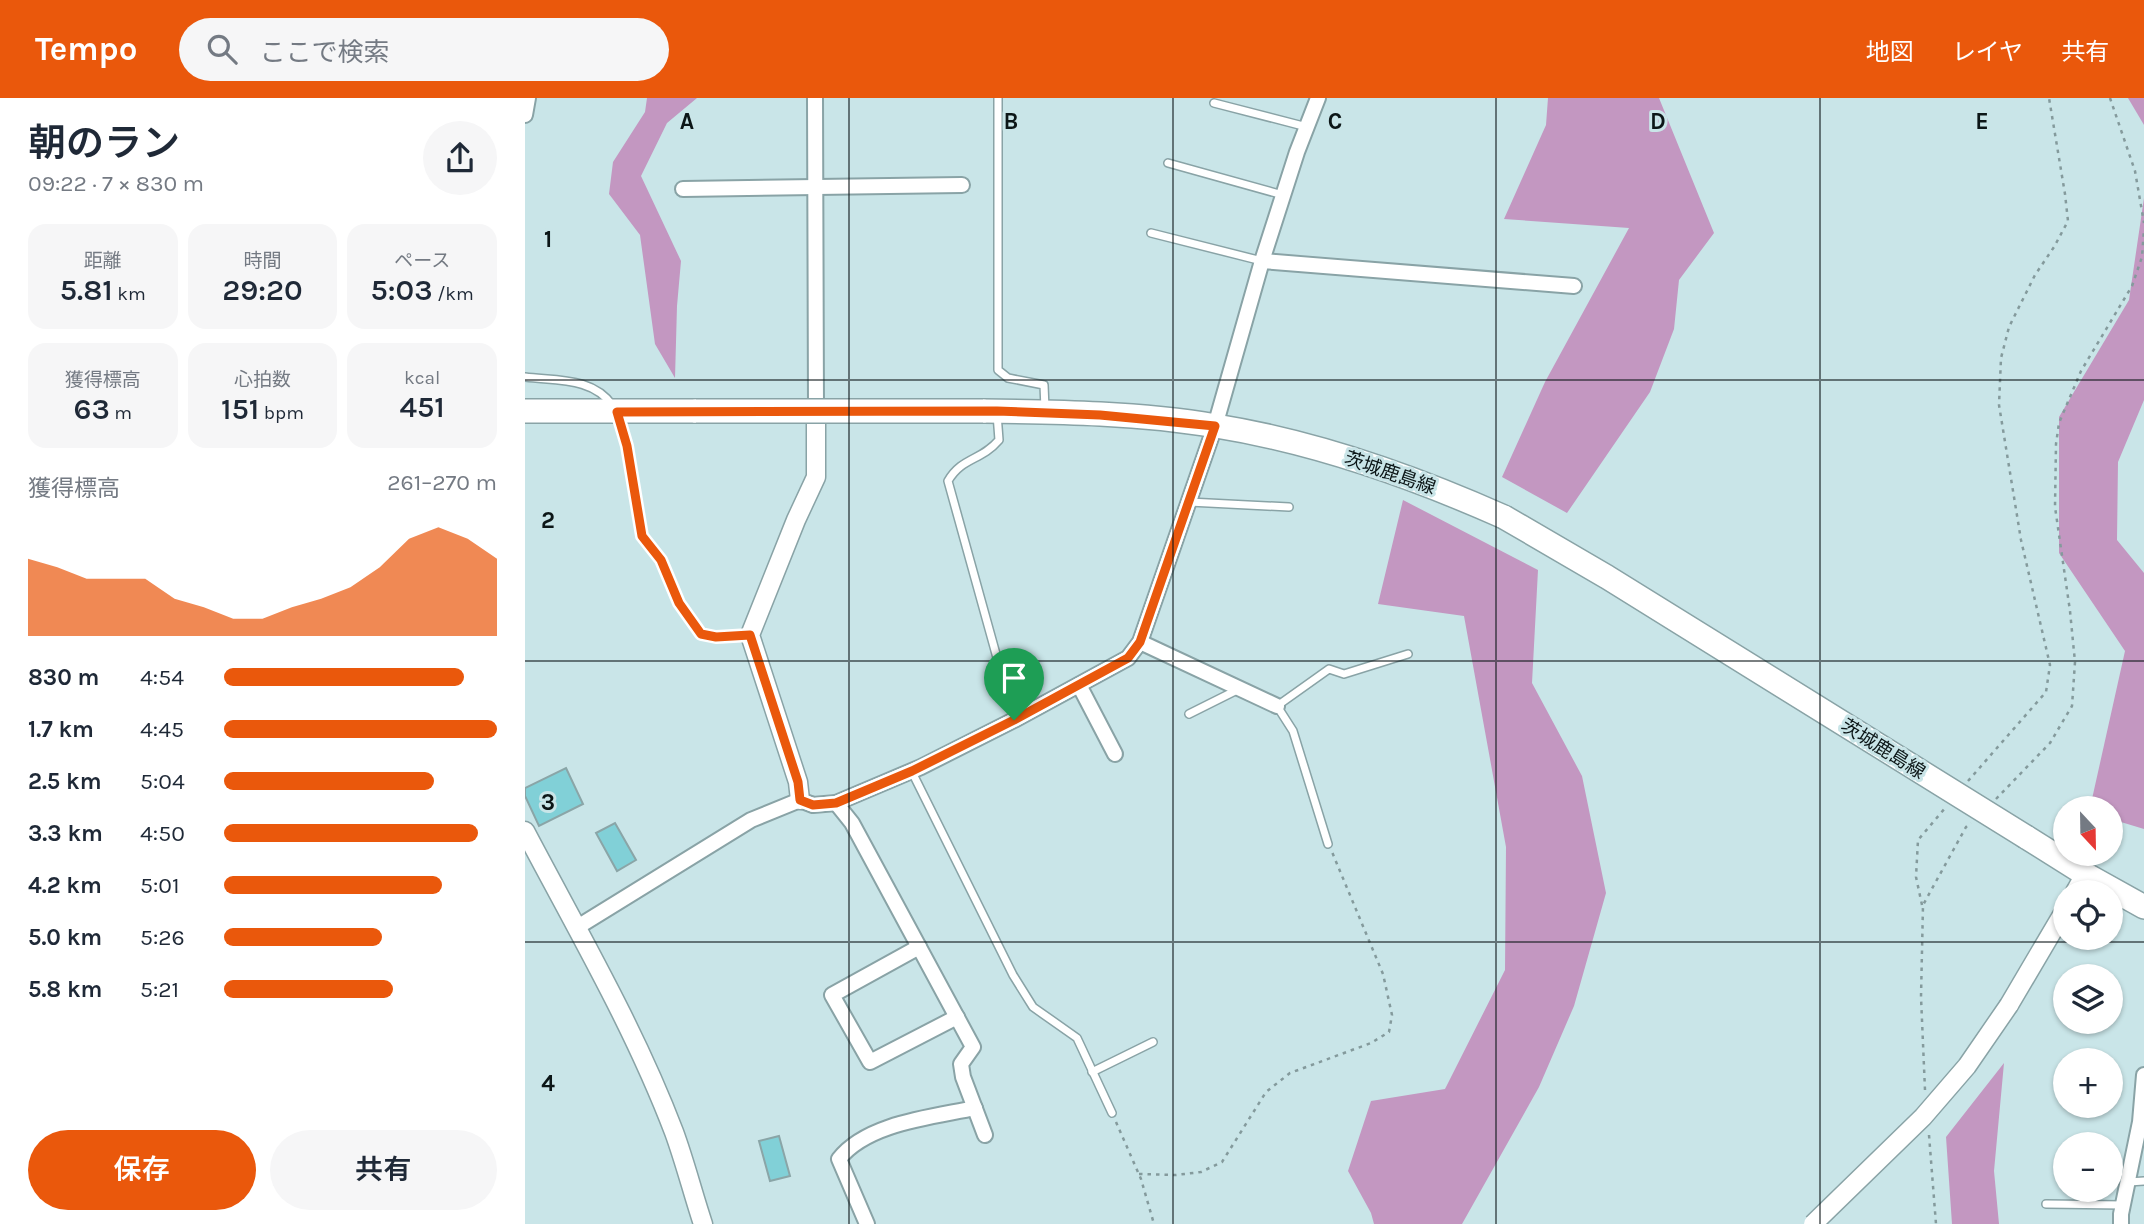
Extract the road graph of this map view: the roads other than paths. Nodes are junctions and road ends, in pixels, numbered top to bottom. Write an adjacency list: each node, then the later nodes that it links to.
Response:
1 (528, 98): 6 (street)
2 (815, 98): 10 (street)
3 (998, 98): 21 (lane)
4 (1318, 98): 7 (street)
5 (1214, 103): 7 (lane)
6 (525, 115)
7 (1307, 127): 12 (street)
8 (1168, 163): 12 (lane)
9 (962, 185): 10 (street)
10 (816, 187): 11 (street); 17 (street)
11 (683, 189)
12 (1283, 195): 14 (street)
13 (1151, 233): 14 (lane)
14 (1262, 261): 15 (street); 22 (street)
15 (1574, 286)
16 (525, 377): 20 (lane)
17 (816, 407): 25 (street)
18 (525, 411): 20 (main road, 茨城鹿島線)
19 (990, 411): 20 (main road, 茨城鹿島線, bridge); 21 (main road, 茨城鹿島線); 32 (lane)
20 (617, 412): 25 (lane)
21 (1045, 413): 22 (main road, 茨城鹿島線)
22 (1215, 426): 23 (street); 39 (main road, 茨城鹿島線, bridge)
23 (1189, 502): 24 (lane); 26 (street)
24 (1289, 507)
25 (750, 635): 35 (street)
26 (1140, 642): 28 (street); 29 (street)
27 (1408, 654): 30 (lane)
28 (1079, 685): 32 (street); 33 (street)
29 (1240, 689): 30 (street); 31 (lane)
30 (1277, 706): 38 (lane)
31 (1189, 714)
32 (1014, 720): 34 (street)
33 (1115, 754)
34 (912, 771): 36 (street); 47 (lane)
35 (800, 800): 36 (street); 42 (street)
36 (836, 803): 44 (street)
37 (525, 831): 42 (street)
38 (1328, 844)
39 (2076, 880)
40 (2123, 899): 41 (main road, 茨城鹿島線)
41 (2144, 907)
42 (576, 928): 56 (street)
43 (2053, 930): 57 (street, bridge)
44 (919, 947): 45 (street); 45 (street)
45 (957, 1017): 49 (street)
46 (1153, 1042): 47 (lane)
47 (1092, 1072): 50 (lane)
48 (2144, 1074): 52 (street)
49 (975, 1108): 51 (street); 55 (street)
50 (1112, 1113)
51 (985, 1135)
52 (2137, 1182): 54 (street)
53 (2046, 1203): 54 (lane)
54 (2124, 1205): 58 (street)
55 (864, 1223)
56 (703, 1224)
57 (1813, 1224)
58 (2121, 1224)

